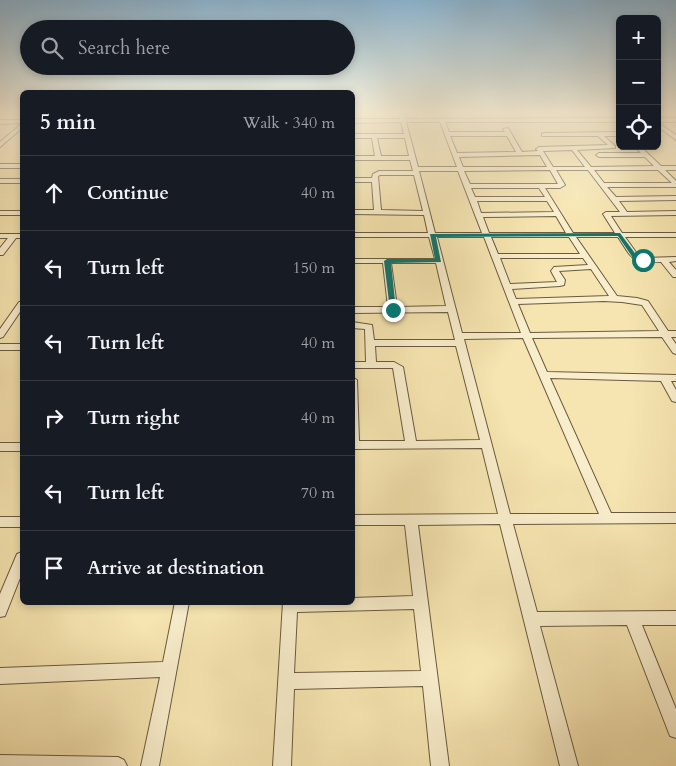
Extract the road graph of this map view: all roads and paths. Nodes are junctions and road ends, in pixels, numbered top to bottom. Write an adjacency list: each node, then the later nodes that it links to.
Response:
1 (376, 149): 14 (street)
2 (410, 149): 19 (street)
3 (453, 149): 11 (street)
4 (517, 149): 9 (street)
5 (544, 149): 8 (street)
6 (575, 149): 10 (street)
7 (641, 150): 12 (street)
8 (541, 153): 9 (street); 23 (street)
9 (520, 154): 11 (street)
10 (580, 154): 12 (street); 24 (street)
11 (456, 155): 22 (street)
12 (646, 155): 20 (street)
13 (355, 158): 14 (street)
14 (378, 158): 19 (street)
15 (20, 159): 17 (street)
16 (0, 166): 17 (street)
17 (13, 166): 18 (street)
18 (20, 166)
19 (415, 167): 22 (street); 26 (street); 41 (street)
20 (660, 168): 21 (street); 24 (street); 29 (street)
21 (676, 168)
22 (462, 169): 23 (street); 31 (street)
23 (551, 169): 24 (street); 32 (street)
24 (590, 169): 30 (street)
25 (355, 180): 26 (street)
26 (376, 180): 40 (street)
27 (0, 181): 28 (street)
28 (19, 181)
29 (676, 184): 30 (street)
30 (603, 185): 36 (street)
31 (468, 186): 32 (street); 34 (street)
32 (541, 186): 35 (street)
33 (676, 198): 36 (street)
34 (473, 199): 35 (street); 45 (street)
35 (549, 199): 44 (street)
36 (614, 199): 42 (street)
37 (355, 212): 40 (street)
38 (0, 213): 39 (street)
39 (20, 213)
40 (378, 213): 41 (street)
41 (426, 213): 48 (street)
42 (625, 213): 43 (street); 46 (street)
43 (676, 213)
44 (558, 214): 45 (street); 50 (street)
45 (479, 215): 49 (street)
46 (620, 234): 50 (street); 51 (street); 57 (street)
47 (355, 235): 48 (street)
48 (432, 235): 49 (street); 61 (street)
49 (487, 235): 50 (street); 55 (street)
50 (571, 235): 56 (street)
51 (676, 235)
52 (0, 236): 53 (street)
53 (18, 236): 54 (street)
54 (0, 253)
55 (496, 256): 56 (street); 64 (street)
56 (586, 256): 62 (street)
57 (664, 260): 58 (street); 63 (street)
58 (676, 260)
59 (355, 261): 60 (street)
60 (387, 261): 61 (street); 69 (street)
61 (439, 261): 67 (street)
62 (593, 267): 64 (street); 65 (street)
63 (676, 275)
64 (508, 287): 66 (street)
65 (615, 299): 66 (street); 72 (street)
66 (514, 302): 75 (street)
67 (451, 309): 69 (street); 76 (street)
68 (355, 310): 69 (street)
69 (393, 310)
70 (20, 311): 74 (street)
71 (355, 326): 77 (street)
72 (664, 334): 73 (street); 75 (street); 80 (street)
73 (676, 334)
74 (0, 335)
75 (526, 335): 76 (street); 83 (street)
76 (459, 339): 77 (street); 89 (street)
77 (370, 343): 81 (street)
78 (0, 346): 79 (street)
79 (20, 347)
80 (676, 351)
81 (372, 364): 82 (street); 88 (street)
82 (355, 365)
83 (544, 375): 84 (street); 92 (street)
84 (664, 377): 85 (street); 86 (street)
85 (676, 378)
86 (676, 399)
87 (355, 444): 88 (street)
88 (411, 444): 89 (street)
89 (486, 444): 95 (street)
90 (0, 447): 91 (street)
91 (20, 447)
92 (607, 518): 93 (street); 95 (street)
93 (676, 518)
94 (411, 519): 95 (street); 96 (street); 100 (street)
95 (505, 519): 107 (street)
96 (355, 520)
97 (0, 522): 98 (street)
98 (20, 522)
99 (20, 563): 104 (street)
100 (421, 602): 101 (street); 110 (street)
101 (355, 603)
102 (181, 605): 108 (street)
103 (290, 605): 111 (street)
104 (0, 611)
105 (632, 618): 106 (street); 107 (street); 112 (street)
106 (676, 618)
107 (531, 619): 118 (street)
108 (170, 669): 109 (street); 115 (street)
109 (0, 676)
110 (430, 678): 111 (street); 117 (street)
111 (286, 682): 116 (street)
112 (676, 730)
113 (0, 764): 114 (street)
114 (118, 766)
115 (150, 766)
116 (282, 766)
117 (440, 766)
118 (569, 766)

